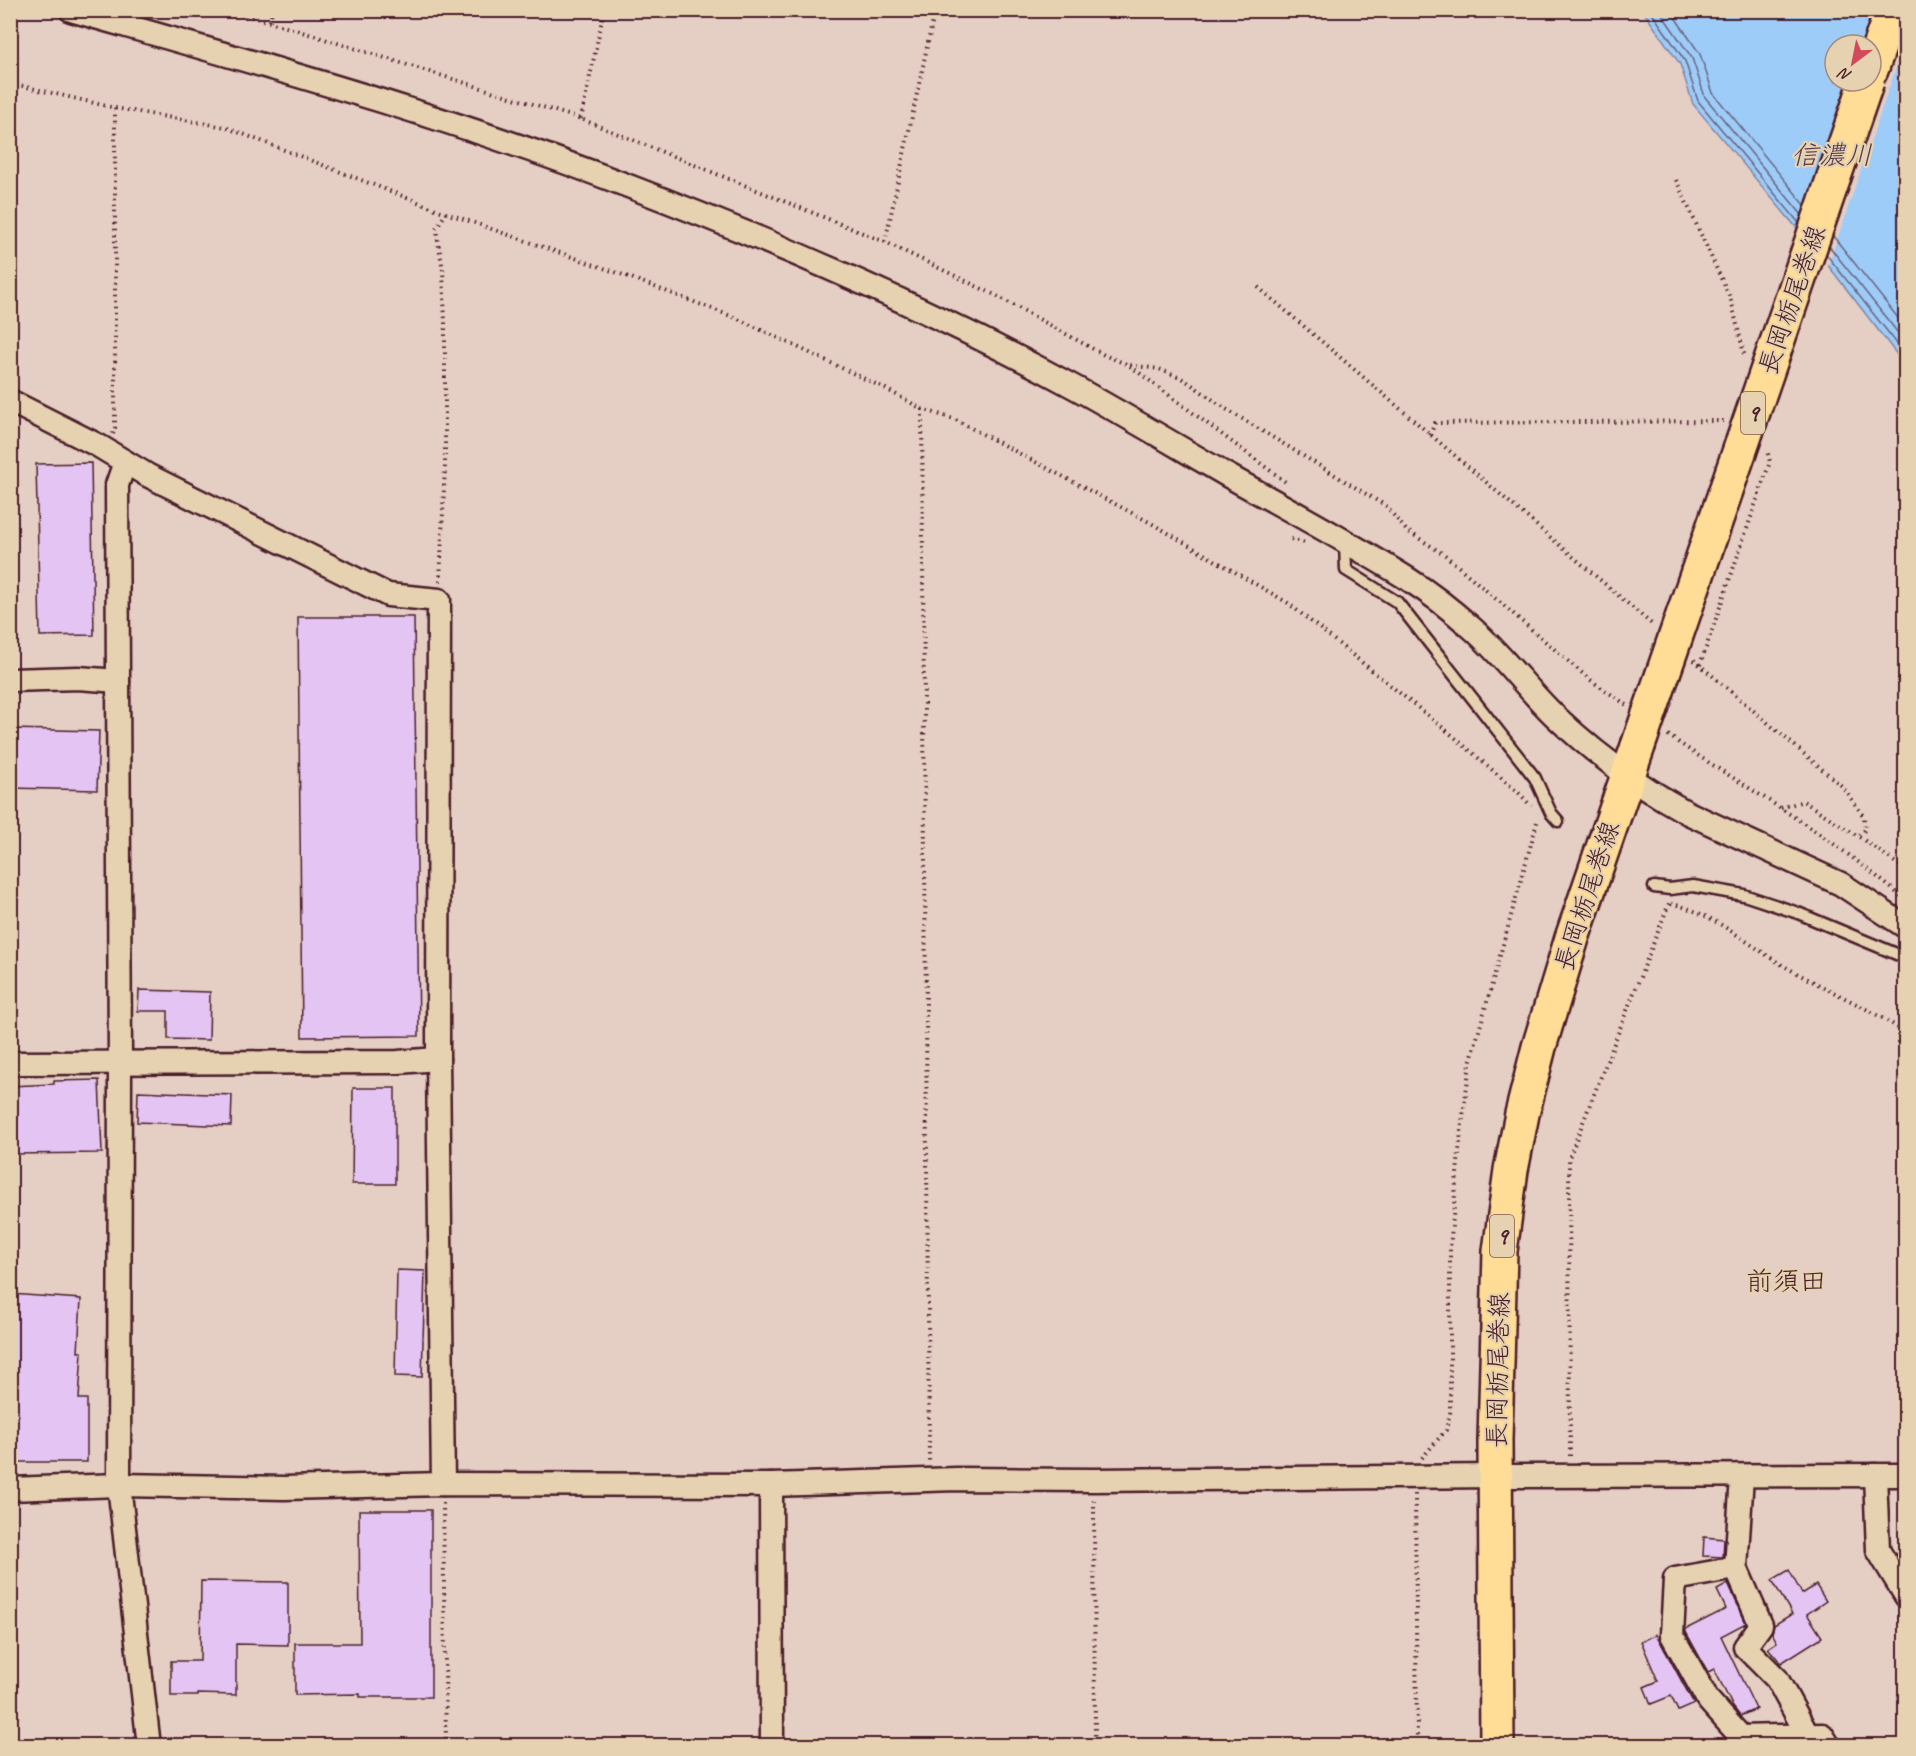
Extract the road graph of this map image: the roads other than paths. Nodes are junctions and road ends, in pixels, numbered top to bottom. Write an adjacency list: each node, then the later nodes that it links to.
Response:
1 (71, 10): 7 (street)
2 (1892, 10): 3 (main road)
3 (1883, 36)
4 (1863, 93): 10 (main road, 長岡栃尾巻線 / 9, bridge)
5 (10, 401): 6 (street)
6 (125, 462): 9 (street); 15 (street)
7 (1345, 542): 10 (street); 11 (lane)
8 (10, 680): 9 (street)
9 (118, 681): 16 (street)
10 (1633, 761): 13 (street); 20 (main road, 長岡栃尾巻線 / 9)
11 (1558, 821)
12 (1654, 887): 14 (lane)
13 (1905, 927)
14 (1905, 958)
15 (438, 1059): 16 (street); 22 (street)
16 (120, 1062): 17 (street); 23 (street)
17 (10, 1063)
18 (1875, 1474): 19 (street); 21 (street); 27 (street)
19 (1905, 1475)
20 (1496, 1476): 21 (street); 24 (street); 32 (main road, 長岡栃尾巻線 / 9)
21 (1742, 1476): 26 (street)
22 (443, 1484): 23 (street); 24 (street)
23 (118, 1485): 25 (street); 30 (street)
24 (771, 1485): 31 (street)
25 (10, 1489)
26 (1736, 1568): 28 (street); 29 (street)
27 (1905, 1596)
28 (1808, 1736): 29 (street); 33 (street)
29 (1741, 1741)
30 (149, 1746)
31 (772, 1746)
32 (1497, 1746)
33 (1829, 1746)

